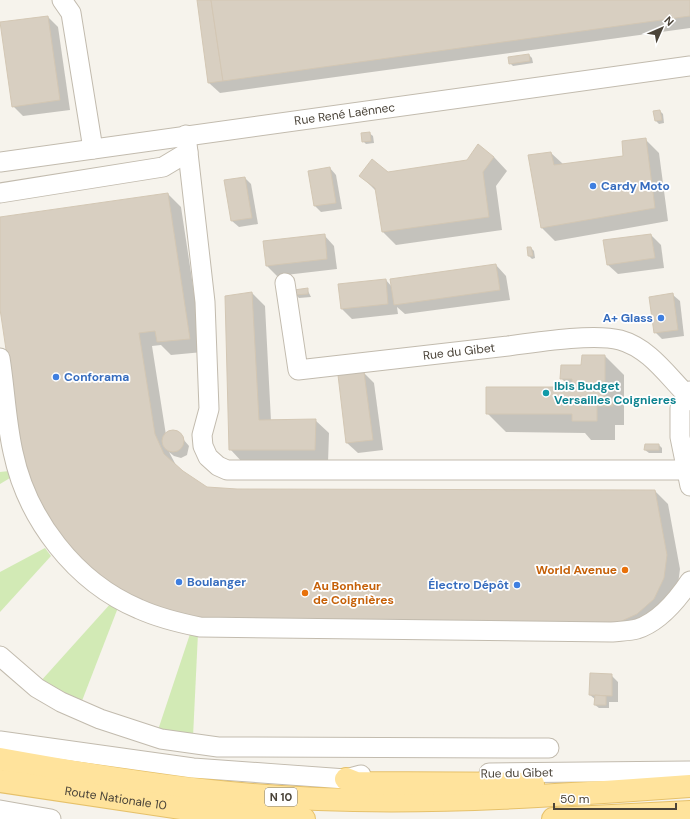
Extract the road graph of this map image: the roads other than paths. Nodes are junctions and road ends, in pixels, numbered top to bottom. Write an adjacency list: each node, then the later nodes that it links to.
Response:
1 (62, 0): 4 (street)
2 (690, 66): 3 (street, Rue René Laënnec)
3 (187, 144): 4 (street, Rue René Laënnec); 6 (street); 10 (street)
4 (93, 149): 5 (street, Rue René Laënnec)
5 (0, 162)
6 (0, 193)
7 (284, 283): 9 (street, Rue du Gibet)
8 (0, 358): 11 (street)
9 (689, 393): 10 (street, Rue du Gibet)
10 (688, 478)
11 (690, 581)
12 (0, 656): 14 (street)
13 (0, 740): 17 (street, Rue du Gibet)
14 (549, 748)
15 (0, 759): 20 (main road, N 10)
16 (690, 771): 17 (street, Rue du Gibet)
17 (346, 779): 20 (main road)
18 (0, 781): 24 (main road, Route Nationale 10 / N 10)
19 (690, 786): 20 (main road, N 10)
20 (564, 796)
21 (0, 810): 23 (street)
22 (690, 812): 25 (main road)
23 (51, 819)
24 (304, 819)
25 (553, 819)

